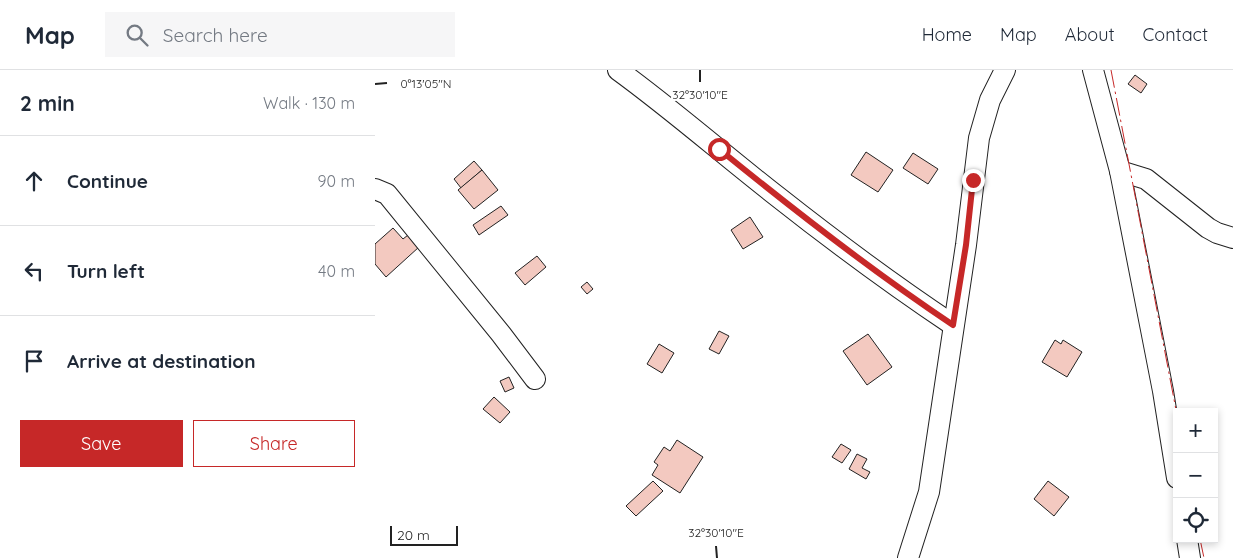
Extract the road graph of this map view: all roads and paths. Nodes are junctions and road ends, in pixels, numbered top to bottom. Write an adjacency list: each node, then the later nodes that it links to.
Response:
1 (618, 70): 7 (street)
2 (1005, 70): 7 (street)
3 (1093, 70): 4 (street)
4 (1120, 171): 6 (street); 9 (street)
5 (375, 188): 8 (street)
6 (1233, 238)
7 (953, 325): 11 (street)
8 (535, 379)
9 (1173, 453)
10 (1188, 543): 12 (street)
11 (908, 558)
12 (1190, 558)

